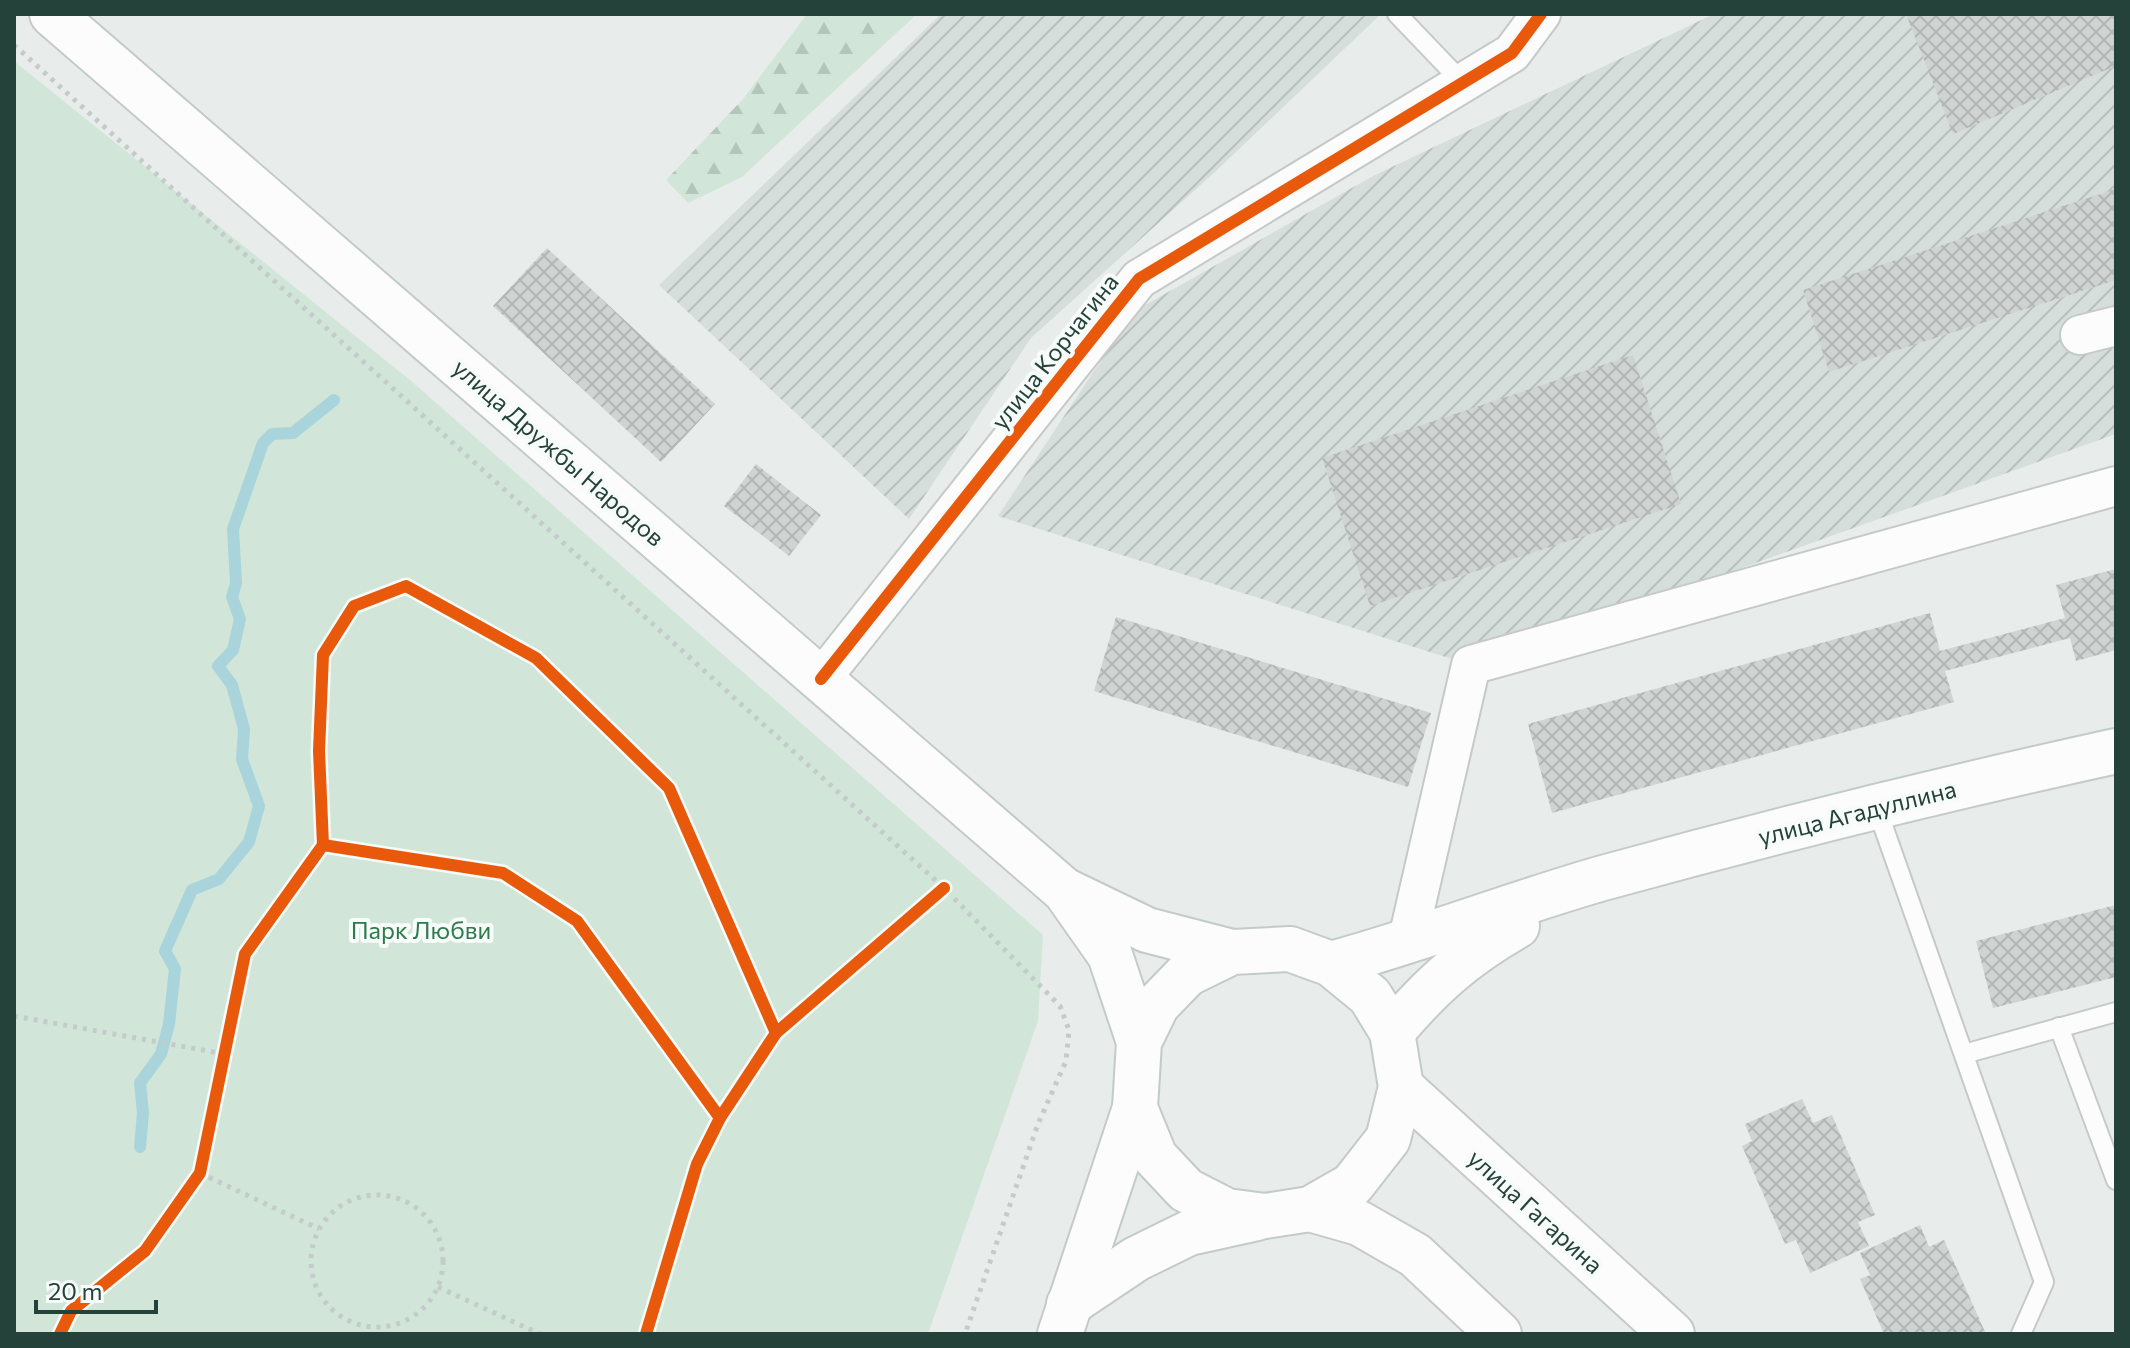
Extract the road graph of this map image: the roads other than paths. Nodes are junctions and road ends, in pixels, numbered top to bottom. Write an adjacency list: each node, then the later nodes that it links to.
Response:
1 (52, 14): 8 (main road, улица Дружбы Народов)
2 (1397, 14): 4 (lane)
3 (1541, 14): 4 (street, улица Корчагина)
4 (1463, 83): 8 (street, улица Корчагина)
5 (2116, 326): 6 (street)
6 (2080, 335)
7 (2116, 486): 13 (street)
8 (821, 679): 12 (main road, улица Дружбы Народов)
9 (2116, 751): 10 (main road, улица Агадуллина)
10 (1875, 804): 11 (main road, улица Агадуллина); 20 (lane)
11 (1599, 879): 13 (main road); 18 (main road)
12 (1065, 891): 14 (main road); 19 (main road)
13 (1407, 943): 15 (main road)
14 (1232, 952): 15 (main road); 19 (main road)
15 (1331, 964): 18 (main road)
16 (2116, 1012): 17 (lane)
17 (2059, 1027): 20 (lane); 23 (lane)
18 (1392, 1032): 21 (main road)
19 (1139, 1042): 22 (main road)
20 (1964, 1054): 29 (lane)
21 (1401, 1087): 24 (main road); 28 (main road, улица Гагарина)
22 (1135, 1108): 25 (main road); 26 (main road)
23 (2116, 1180)
24 (1310, 1209): 25 (main road); 27 (main road)
25 (1265, 1216): 26 (main road)
26 (1065, 1319)
27 (1499, 1334)
28 (1672, 1334)
29 (2021, 1334)

